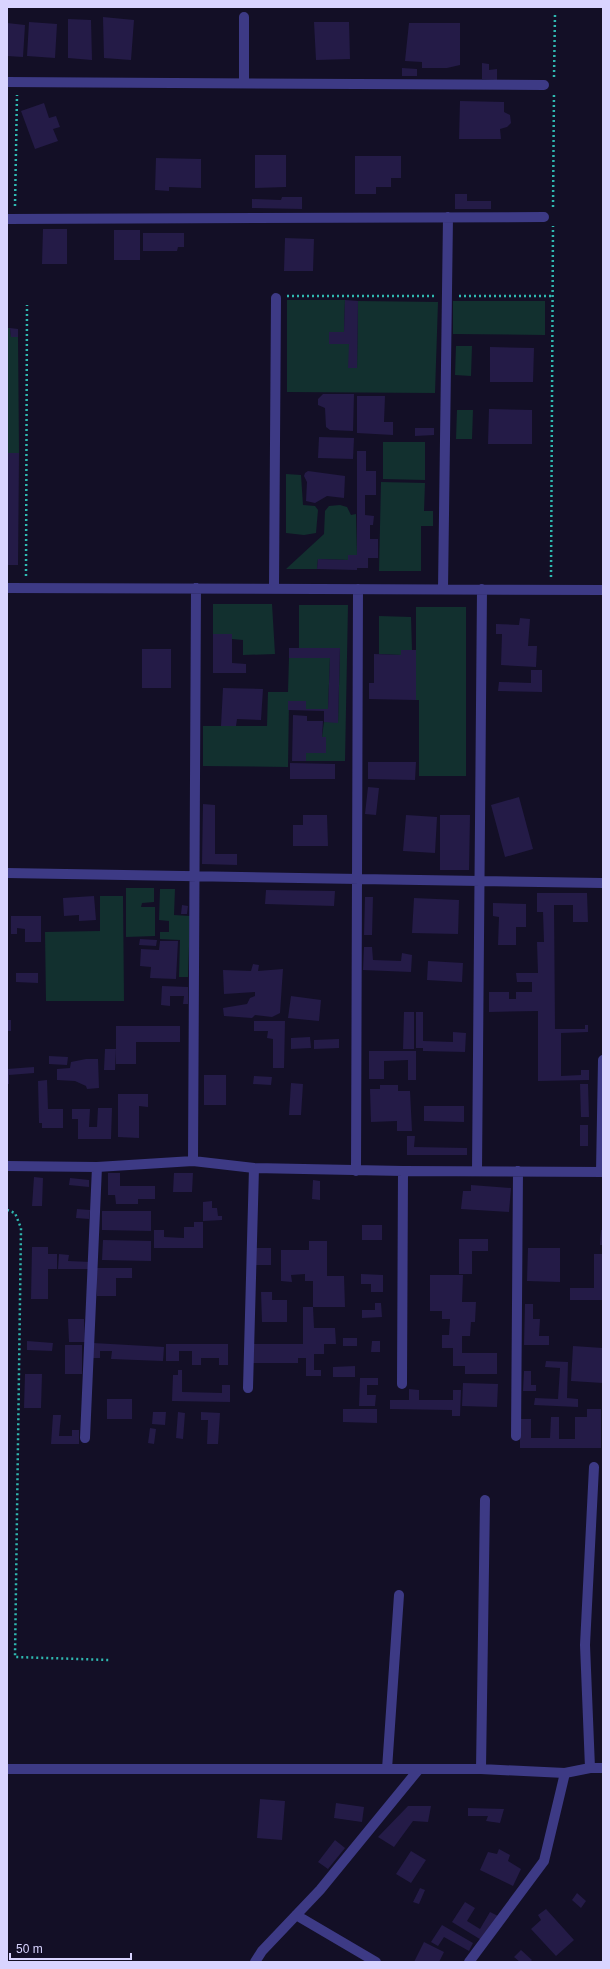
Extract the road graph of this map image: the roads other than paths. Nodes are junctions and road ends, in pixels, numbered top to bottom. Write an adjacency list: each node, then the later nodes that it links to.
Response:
1 (244, 17): 3 (street)
2 (12, 82): 3 (street)
3 (244, 83): 4 (street)
4 (544, 84)
5 (448, 217): 6 (street); 7 (street); 13 (street)
6 (544, 217)
7 (11, 219)
8 (276, 298): 11 (street)
9 (7, 588): 10 (street)
10 (196, 588): 11 (street); 17 (street)
11 (274, 588): 12 (street)
12 (358, 589): 13 (street); 18 (street)
13 (443, 589): 14 (street)
14 (482, 589): 15 (street); 19 (street)
15 (603, 590)
16 (7, 873): 17 (street)
17 (194, 876): 18 (street); 22 (street)
18 (357, 879): 19 (street); 26 (street)
19 (480, 881): 20 (street); 27 (street)
20 (603, 883)
21 (603, 1060): 30 (street)
22 (193, 1161): 24 (street); 25 (street)
23 (7, 1166): 24 (street)
24 (97, 1167): 34 (street)
25 (254, 1168): 26 (street); 32 (street)
26 (356, 1171): 29 (street)
27 (477, 1171): 28 (street); 29 (street)
28 (518, 1171): 30 (street); 33 (street)
29 (404, 1172): 31 (street)
30 (602, 1172)
31 (402, 1384)
32 (248, 1388)
33 (516, 1436)
34 (86, 1438)
35 (594, 1467): 38 (street)
36 (485, 1500): 43 (street)
37 (399, 1595): 41 (street)
38 (590, 1768): 39 (street); 44 (street)
39 (603, 1768)
40 (7, 1769): 41 (street)
41 (387, 1769): 42 (street)
42 (419, 1769): 43 (street); 45 (street)
43 (480, 1769): 44 (street)
44 (565, 1773): 48 (street)
45 (296, 1915): 46 (street); 47 (street)
46 (255, 1962)
47 (376, 1962)
48 (469, 1962)

